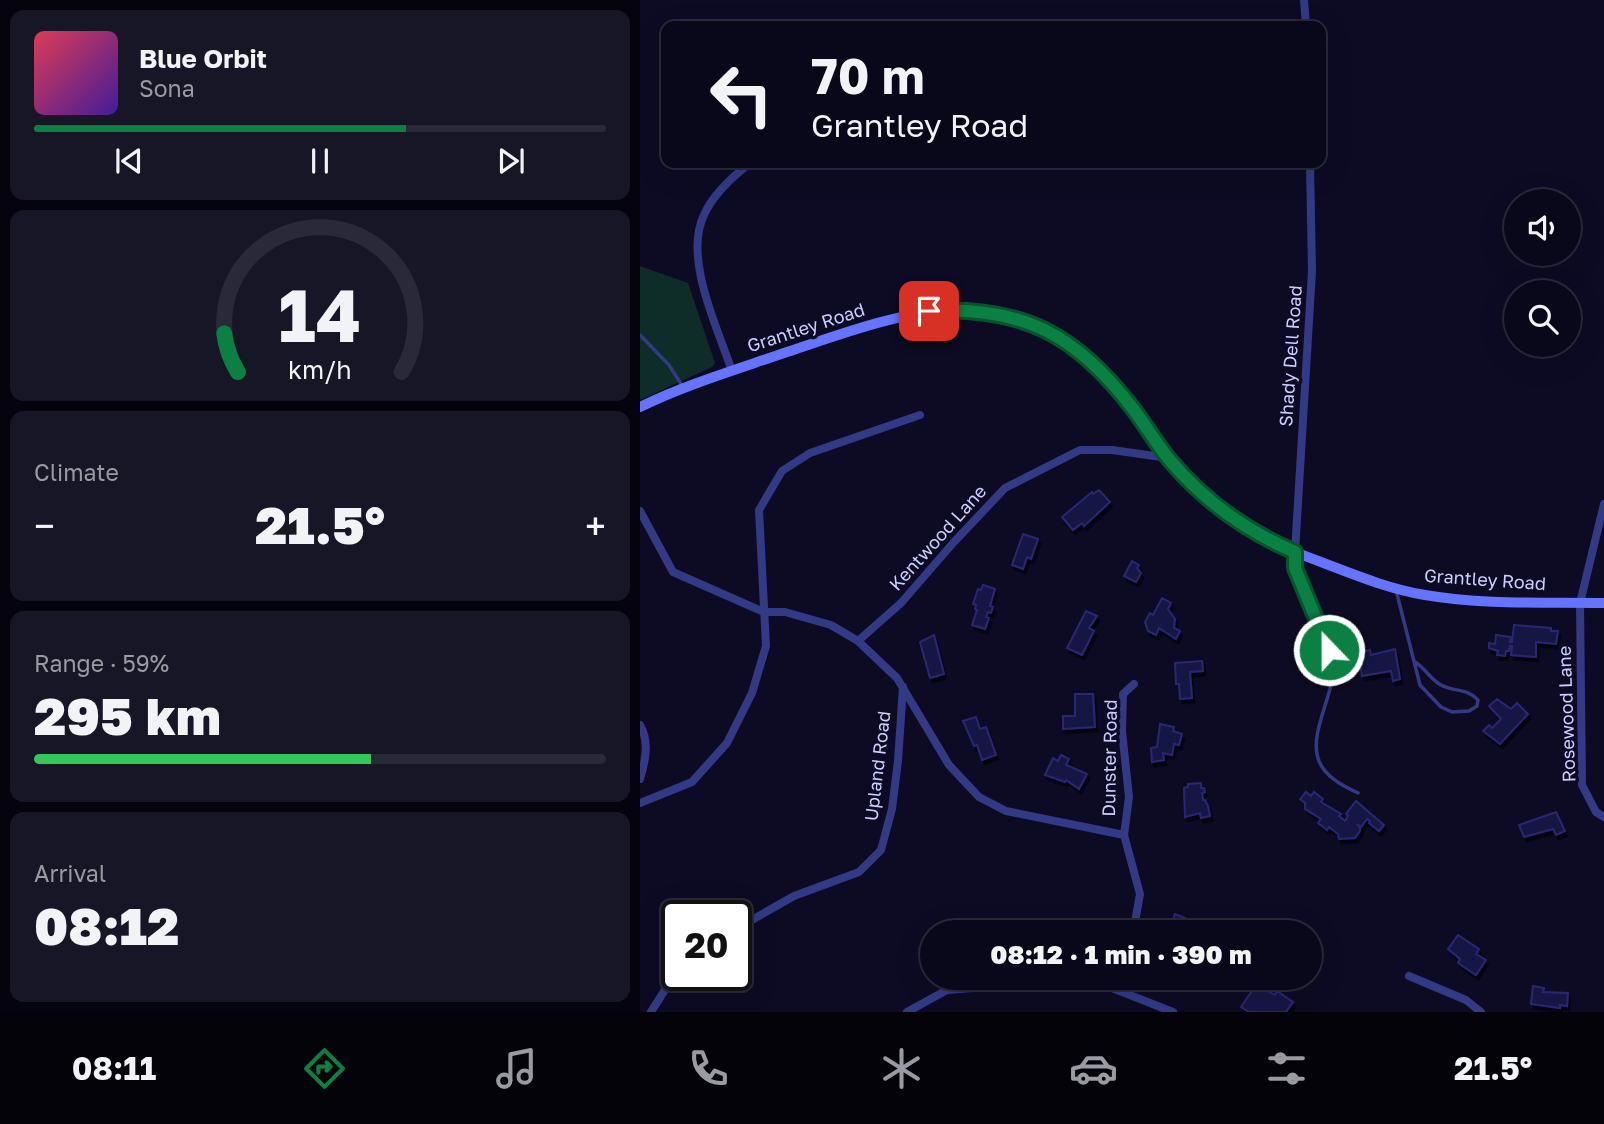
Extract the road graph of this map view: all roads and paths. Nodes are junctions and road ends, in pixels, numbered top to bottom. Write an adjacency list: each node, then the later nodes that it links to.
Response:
1 (1304, 0): 2 (street)
2 (1306, 21)
3 (744, 168): 6 (street)
4 (1310, 168): 13 (street, Shady Dell Road)
5 (640, 335): 7 (lane)
6 (732, 371): 7 (street, Grantley Road); 10 (street, Grantley Road)
7 (684, 388): 8 (street, Grantley Road)
8 (640, 407)
9 (920, 415): 17 (street)
10 (1168, 458): 13 (street, Grantley Road); 18 (street, Kentwood Lane)
11 (1604, 504): 15 (street, Rosewood Lane)
12 (640, 511): 17 (street)
13 (1295, 552): 14 (street, Grantley Road); 24 (lane)
14 (1395, 589): 15 (street, Grantley Road); 19 (lane)
15 (1580, 603): 16 (street, Grantley Road); 26 (street, Rosewood Lane)
16 (1604, 603)
17 (764, 612): 18 (street); 25 (street)
18 (858, 641): 21 (street)
19 (1415, 662): 19 (lane)
20 (1134, 684): 27 (street, Dunster Road)
21 (903, 687): 27 (street); 28 (street, Upland Road)
22 (640, 725): 23 (street)
23 (640, 779)
24 (1358, 793)
25 (640, 803)
26 (1604, 817)
27 (1124, 835): 29 (street)
28 (752, 920)
29 (1136, 920)
30 (1409, 976): 37 (street)
31 (947, 990): 35 (street)
32 (1117, 990): 36 (street)
33 (664, 991): 34 (street)
34 (651, 1012)
35 (907, 1012)
36 (1173, 1012)
37 (1481, 1012)

